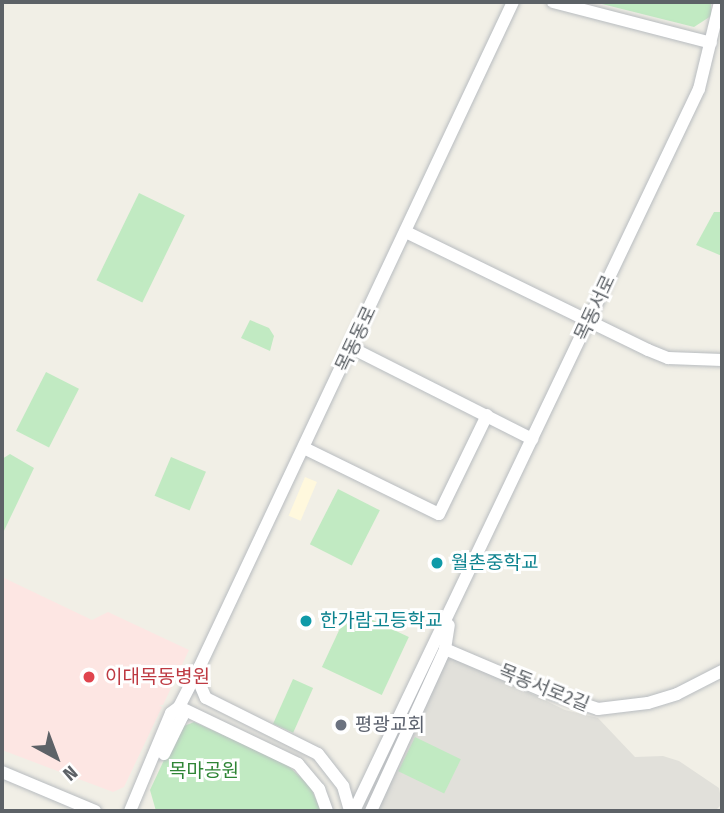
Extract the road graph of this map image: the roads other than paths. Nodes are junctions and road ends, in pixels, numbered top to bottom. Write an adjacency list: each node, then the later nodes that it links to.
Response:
1 (513, 2): 5 (main road, 목동동로)
2 (553, 2): 4 (main road)
3 (720, 2): 4 (main road, 목동서로)
4 (711, 43): 6 (main road, 목동서로)
5 (406, 232): 6 (main road); 7 (main road, 목동동로)
6 (588, 322): 8 (main road); 10 (main road, 목동서로)
7 (352, 348): 9 (main road); 11 (main road, 목동동로)
8 (722, 360)
9 (487, 415): 10 (main road); 11 (main road)
10 (532, 439): 12 (main road, 목동서로)
11 (304, 448): 15 (main road, 목동동로)
12 (451, 607): 13 (main road, 목동서로); 21 (main road, 목동서로)
13 (445, 649): 14 (main road, 목동서로2길); 22 (main road, 목동서로)
14 (722, 671)
15 (196, 675): 16 (main road, 목동동로); 21 (main road)
16 (179, 706): 18 (main road, 목동동로); 20 (main road)
17 (2, 772): 19 (main road)
18 (132, 806)
19 (95, 811)
20 (327, 811)
21 (352, 811)
22 (371, 811)

